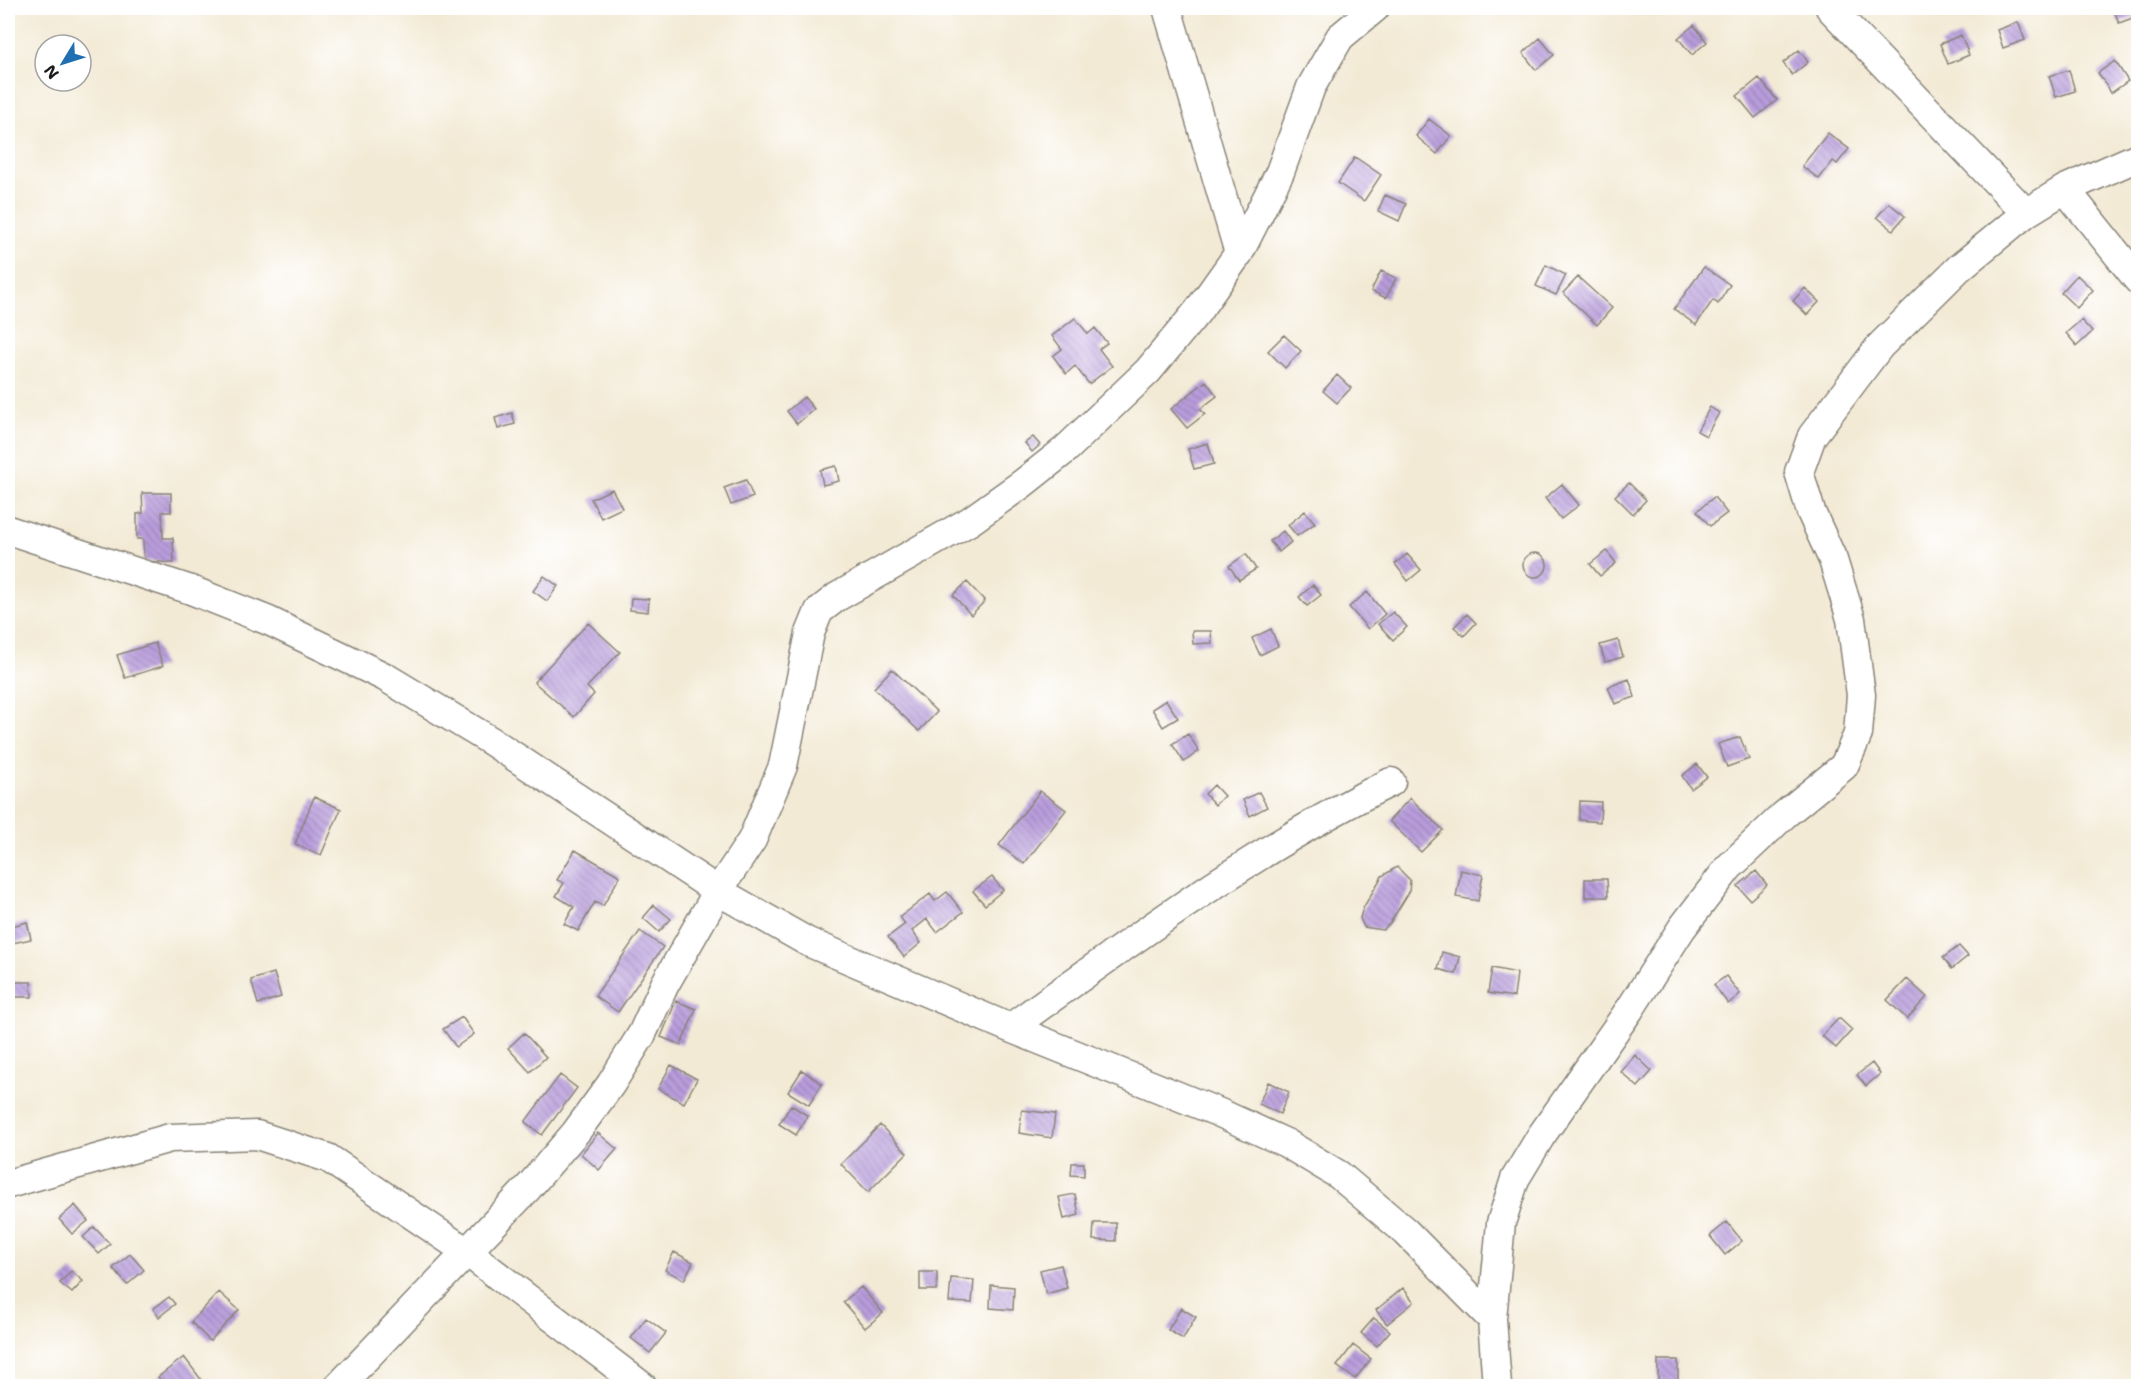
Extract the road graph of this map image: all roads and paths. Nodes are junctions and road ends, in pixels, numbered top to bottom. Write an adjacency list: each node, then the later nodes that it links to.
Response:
1 (1167, 8): 7 (street)
2 (1375, 8): 7 (street)
3 (1830, 8): 6 (street)
4 (2139, 157): 5 (street)
5 (2065, 189): 6 (street); 8 (street)
6 (2026, 213): 15 (street)
7 (1239, 253): 11 (street)
8 (2139, 280)
9 (8, 530): 11 (street)
10 (1391, 782): 12 (street)
11 (718, 891): 12 (street); 14 (street)
12 (1010, 1028): 15 (street)
13 (8, 1184): 14 (street)
14 (467, 1252): 16 (street); 17 (street)
15 (1492, 1319): 18 (street)
16 (339, 1386)
17 (642, 1386)
18 (1497, 1386)

